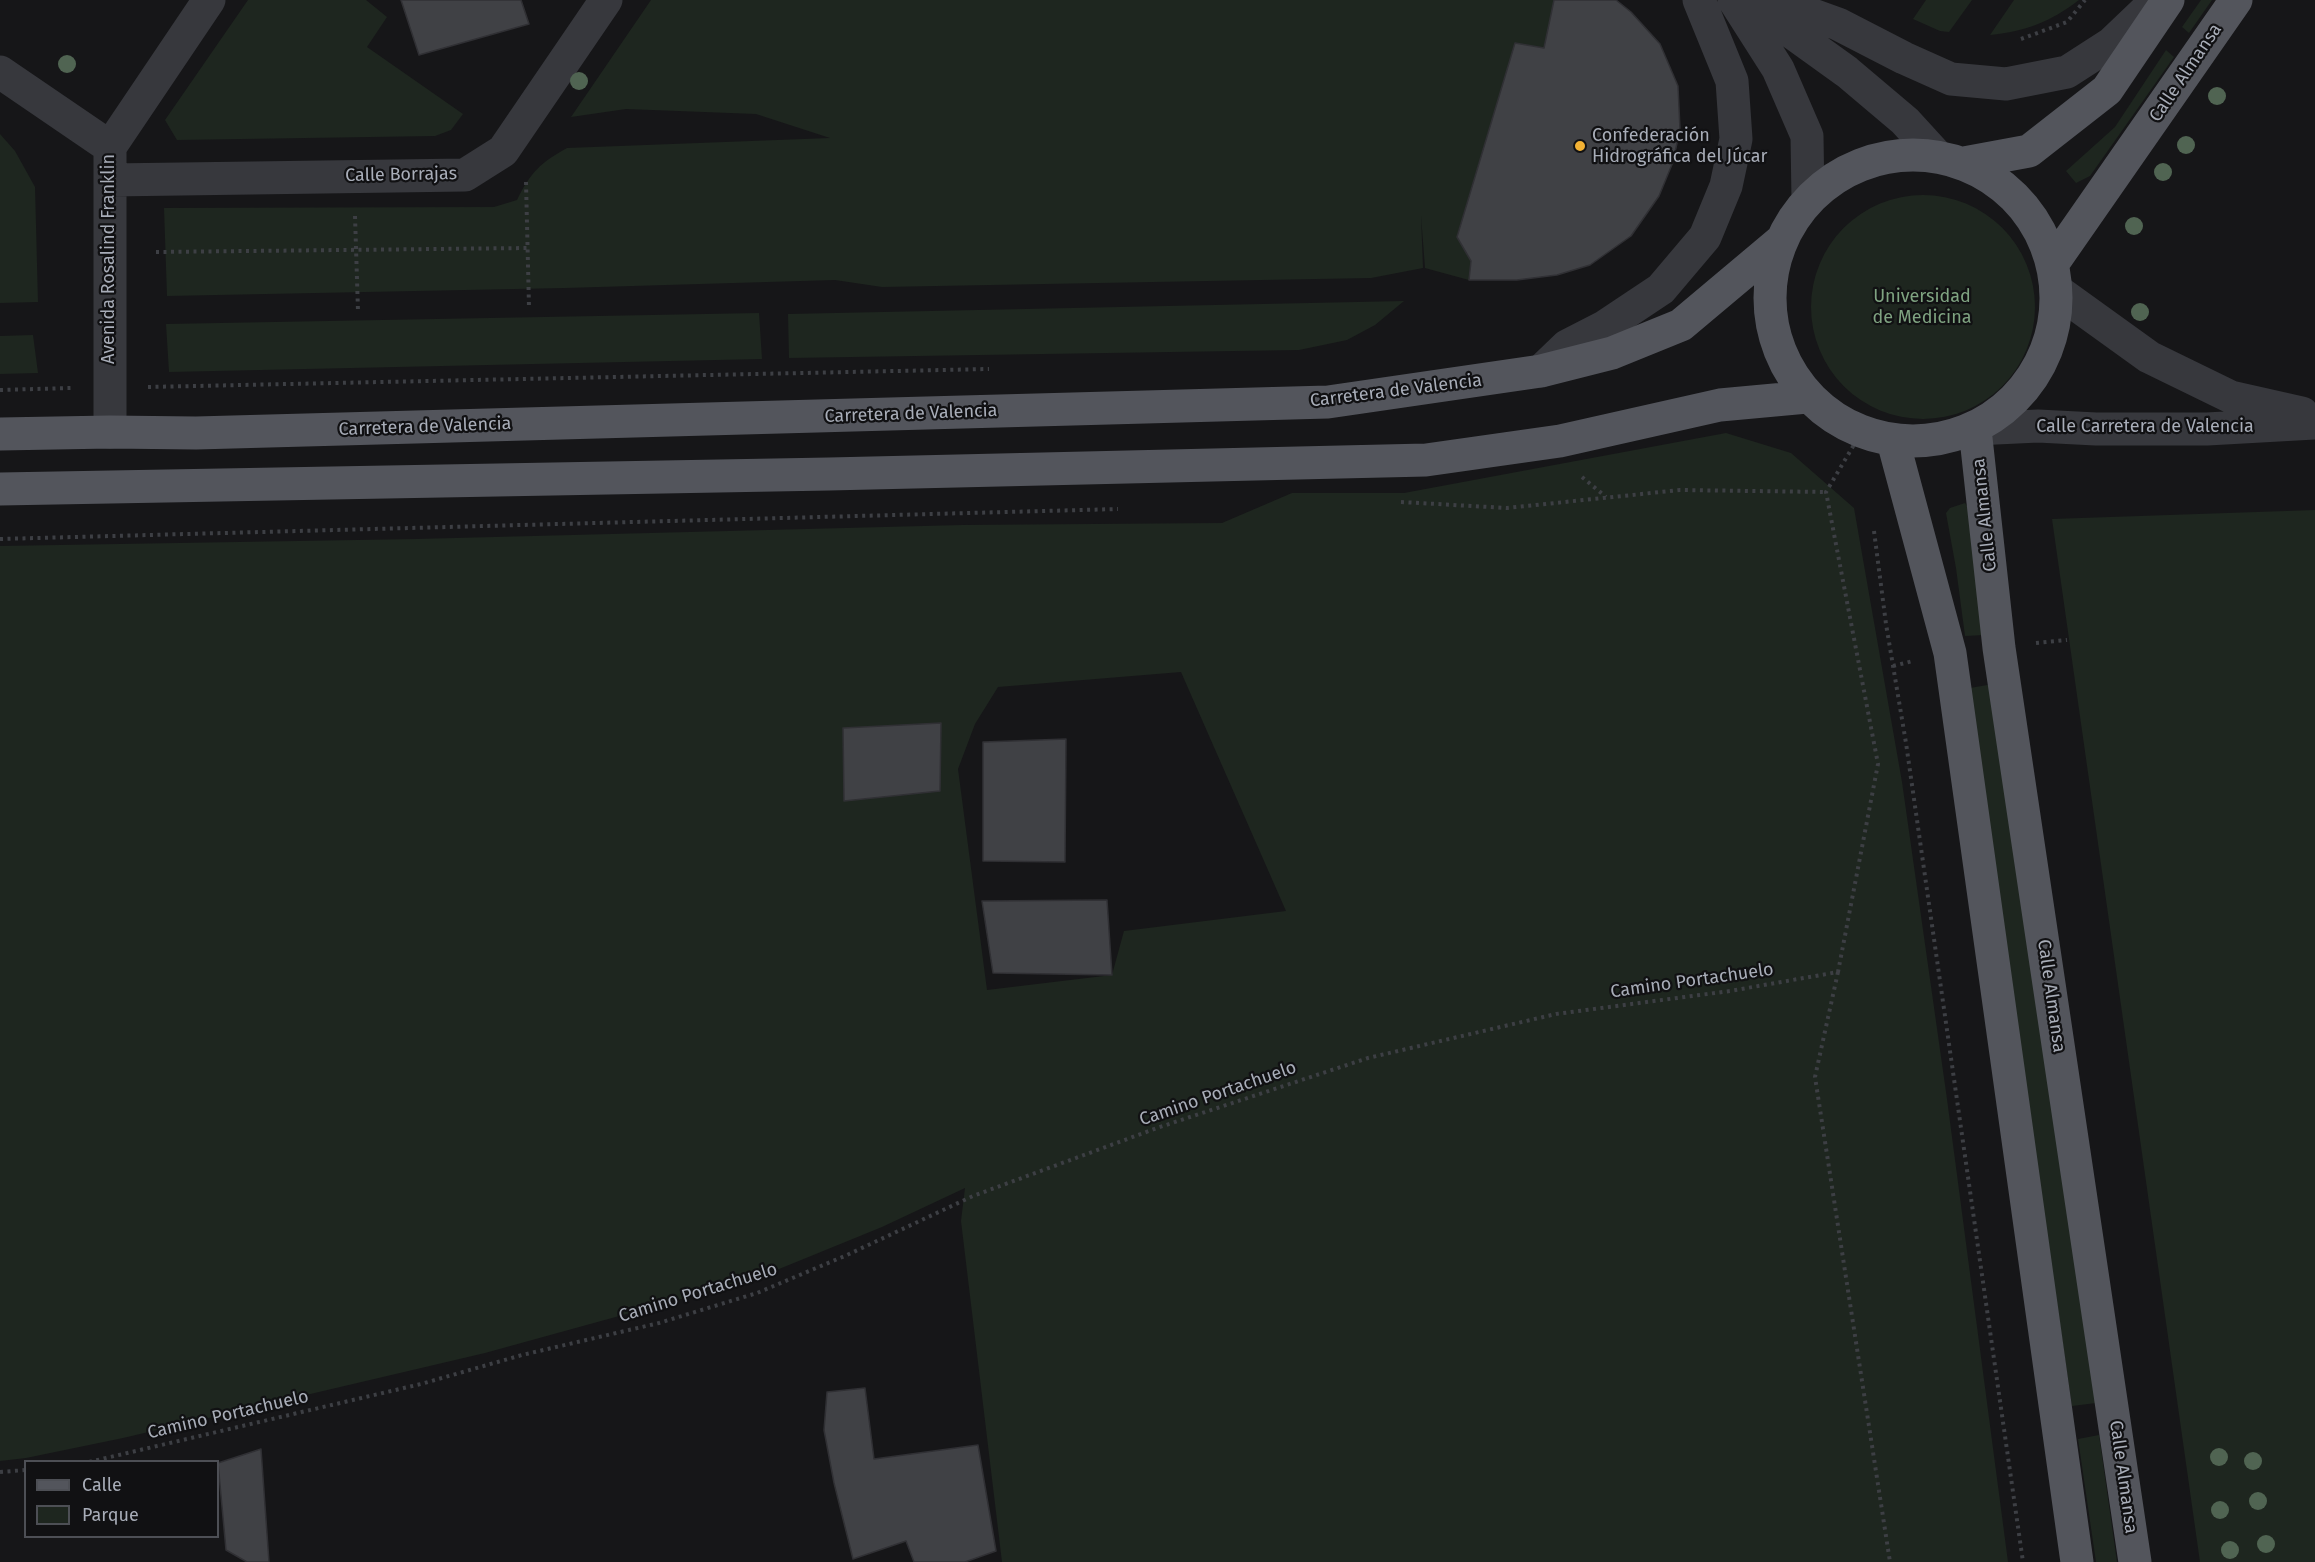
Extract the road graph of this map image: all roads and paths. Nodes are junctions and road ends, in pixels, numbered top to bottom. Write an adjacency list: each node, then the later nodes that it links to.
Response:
1 (209, 0): 13 (street)
2 (606, 0): 14 (street, Calle Borrajas)
3 (1699, 0): 27 (street)
4 (1734, 0): 18 (street)
5 (1747, 0): 15 (street)
6 (1771, 0): 8 (street)
7 (2085, 0): 11 (path)
8 (2157, 0)
9 (2168, 0): 15 (main road)
10 (2236, 0): 23 (main road, Calle Almansa)
11 (2018, 40)
12 (0, 72): 13 (street, Avenida Rosalind Franklin)
13 (110, 147): 17 (street, Avenida Rosalind Franklin)
14 (503, 151): 16 (street, Calle Borrajas); 20 (path)
15 (1950, 159): 18 (main road); 23 (main road)
16 (353, 176): 17 (street, Calle Borrajas); 21 (path)
17 (110, 180): 28 (street, Avenida Rosalind Franklin)
18 (1808, 200): 19 (main road)
19 (1781, 241): 27 (main road, Carretera de Valencia); 30 (main road)
20 (528, 248): 21 (path); 24 (path)
21 (356, 249): 22 (path); 25 (path)
22 (156, 252)
23 (2055, 277): 31 (street, Calle Carretera de Valencia); 33 (main road)
24 (529, 308)
25 (358, 311)
26 (998, 369): 28 (path)
27 (1541, 371): 34 (main road, Carretera de Valencia)
28 (110, 388): 29 (path); 34 (street, Avenida Rosalind Franklin)
29 (0, 390)
30 (1807, 397): 35 (main road); 39 (main road)
31 (2315, 416)
32 (2315, 423): 33 (street, Calle Carretera de Valencia)
33 (1975, 429): 37 (main road); 53 (main road, Calle Almansa)
34 (110, 432): 36 (main road, Carretera de Valencia)
35 (1861, 432): 37 (main road); 40 (path)
36 (0, 434)
37 (1893, 441): 52 (main road)
38 (1574, 469): 41 (path)
39 (0, 489)
40 (1826, 492): 41 (path); 46 (path)
41 (1606, 498): 42 (path)
42 (1391, 501)
43 (1128, 509): 45 (path)
44 (1874, 530): 51 (path)
45 (0, 539)
46 (1838, 972): 47 (path, Camino Portachuelo); 50 (path)
47 (93, 1460)
48 (24, 1470): 49 (path)
49 (0, 1472)
50 (1890, 1562)
51 (2023, 1562)
52 (2077, 1562)
53 (2135, 1562)

